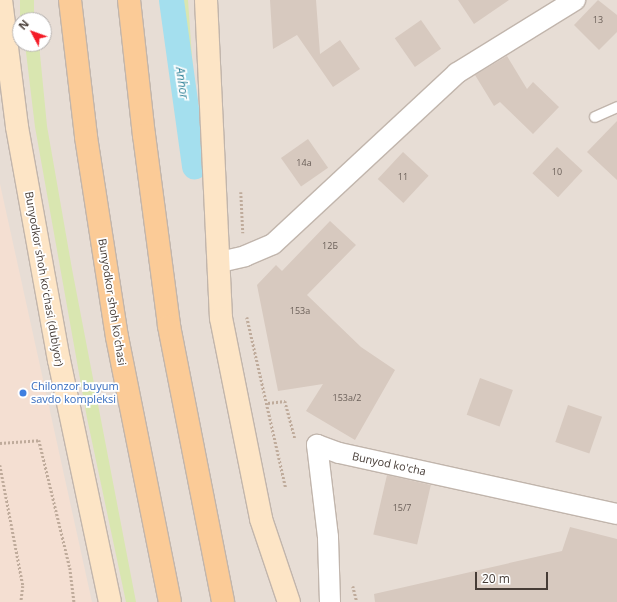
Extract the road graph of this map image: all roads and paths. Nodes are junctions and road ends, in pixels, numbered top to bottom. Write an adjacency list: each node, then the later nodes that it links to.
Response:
1 (1, 0): 6 (street, Bunyodkor shoh koʻchasi (dublyor))
2 (70, 0): 22 (main road, Bunyodkor shoh ko'chasi)
3 (129, 0): 23 (main road)
4 (206, 0): 11 (street)
5 (575, 0): 10 (street)
6 (2, 26): 21 (street, Bunyodkor shoh koʻchasi (dublyor))
7 (617, 108): 8 (lane)
8 (595, 117)
9 (240, 185): 10 (path)
10 (245, 256): 11 (street)
11 (220, 262): 24 (street)
12 (246, 313): 14 (path)
13 (285, 401): 14 (path)
14 (268, 403): 17 (path)
15 (0, 443): 20 (path)
16 (0, 465): 19 (path)
17 (286, 488)
18 (617, 514): 25 (street, Bunyod ko'cha)
19 (21, 602)
20 (74, 602)
21 (110, 602)
22 (170, 602)
23 (223, 602)
24 (290, 602)
25 (330, 602)

